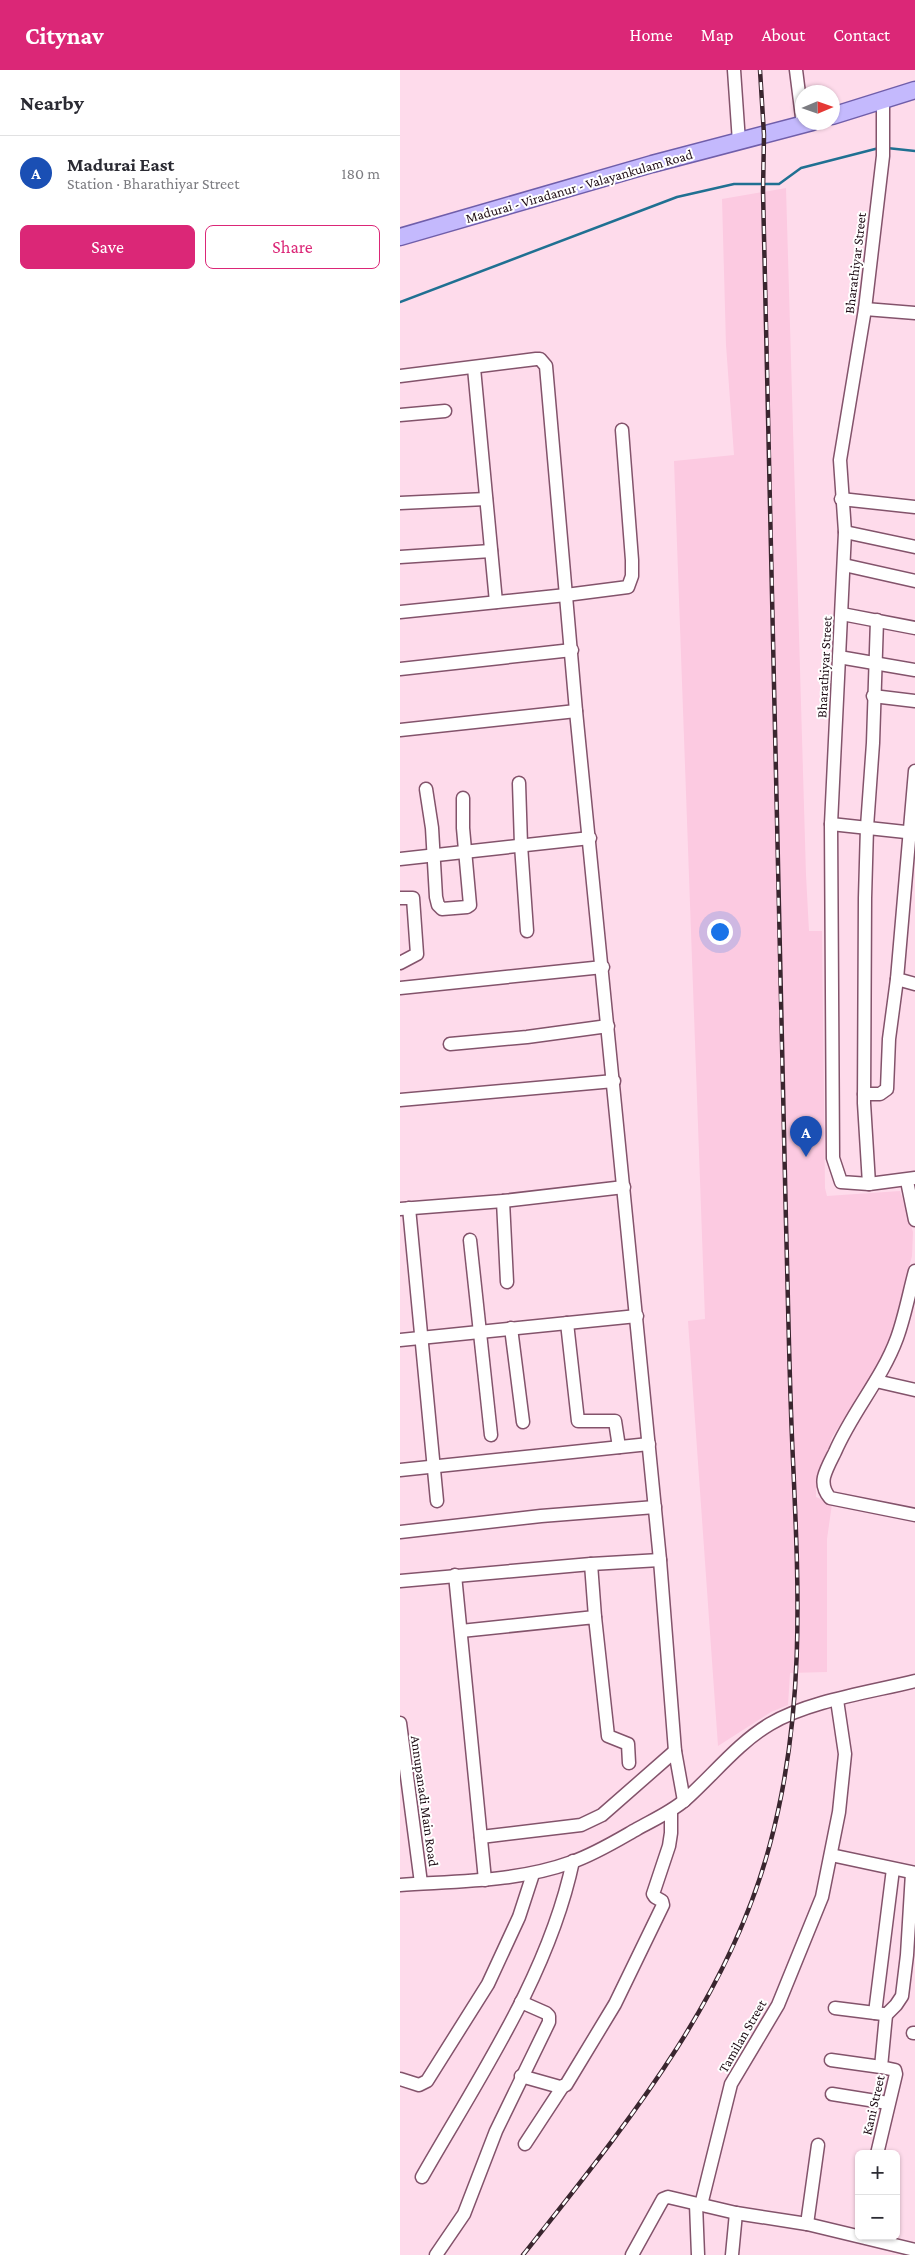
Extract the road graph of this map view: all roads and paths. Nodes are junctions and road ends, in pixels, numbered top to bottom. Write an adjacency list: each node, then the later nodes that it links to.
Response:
1 (734, 70): 8 (street)
2 (796, 70): 3 (street)
3 (799, 85)
4 (915, 90): 5 (main road)
5 (883, 100): 6 (main road); 10 (street, Bharathiyar Street)
6 (840, 113)
7 (795, 127): 8 (main road, Madurai - Viradanur - Valayankulam Road)
8 (739, 142): 9 (main road, Madurai - Viradanur - Valayankulam Road)
9 (400, 237)
10 (865, 309): 11 (street); 18 (street, Bharathiyar Street)
11 (915, 313)
12 (474, 368): 13 (street); 17 (street); 27 (street)
13 (400, 376)
14 (445, 411): 15 (street)
15 (400, 415)
16 (622, 430): 27 (street)
17 (486, 499): 19 (street); 23 (street)
18 (842, 499): 20 (street); 21 (street, Bharathiyar Street)
19 (400, 503)
20 (915, 507)
21 (845, 532): 22 (street); 25 (street, Bharathiyar Street)
22 (915, 547)
23 (491, 551): 24 (street); 28 (street)
24 (400, 557)
25 (844, 566): 26 (street); 30 (street, Bharathiyar Street)
26 (915, 581)
27 (566, 596): 28 (street); 33 (street)
28 (496, 602): 29 (street)
29 (400, 612)
30 (842, 614): 31 (street); 34 (street, Bharathiyar Street)
31 (877, 620): 32 (street); 35 (street)
32 (915, 628)
33 (572, 650): 36 (street); 40 (street)
34 (839, 657): 35 (street); 46 (street, Bharathiyar Street)
35 (875, 662): 37 (street); 38 (street)
36 (400, 669)
37 (915, 670)
38 (873, 696): 39 (street); 47 (street)
39 (915, 700)
40 (576, 711): 41 (street); 49 (street)
41 (400, 730)
42 (915, 771): 48 (street)
43 (519, 783): 50 (street)
44 (426, 789): 52 (street)
45 (463, 798): 51 (street)
46 (831, 824): 47 (street); 69 (street, Bharathiyar Street)
47 (867, 827): 48 (street); 66 (street)
48 (912, 833): 60 (street)
49 (590, 838): 50 (street); 59 (street)
50 (521, 845): 51 (street); 57 (street)
51 (466, 851): 52 (street); 54 (street)
52 (433, 855): 53 (street); 54 (street)
53 (400, 859)
54 (436, 897): 56 (street)
55 (400, 898): 56 (street)
56 (413, 898): 58 (street)
57 (528, 931)
58 (400, 963)
59 (603, 967): 62 (street); 63 (street)
60 (898, 979): 61 (street); 66 (street)
61 (915, 984)
62 (400, 988)
63 (608, 1026): 64 (street); 65 (street)
64 (450, 1044)
65 (614, 1081): 67 (street); 70 (street)
66 (864, 1094): 69 (street)
67 (400, 1100)
68 (911, 1179): 69 (street); 73 (street)
69 (869, 1184)
70 (624, 1187): 71 (street); 78 (street)
71 (502, 1201): 72 (street); 76 (street)
72 (405, 1208): 82 (street)
73 (915, 1220)
74 (470, 1240): 81 (street)
75 (915, 1271): 77 (street)
76 (507, 1282)
77 (912, 1291): 84 (street)
78 (636, 1316): 79 (street); 88 (street)
79 (567, 1323): 80 (street); 89 (street)
80 (511, 1328): 81 (street); 86 (street)
81 (481, 1331): 82 (street); 87 (street)
82 (422, 1337): 83 (street); 90 (street)
83 (400, 1340)
84 (876, 1381): 85 (street); 94 (street)
85 (915, 1390)
86 (523, 1422)
87 (491, 1435)
88 (649, 1444): 89 (street); 93 (street)
89 (619, 1447): 90 (street)
90 (433, 1467): 91 (street); 92 (street)
91 (400, 1470)
92 (437, 1501)
93 (655, 1507): 95 (street); 96 (street)
94 (915, 1516)
95 (400, 1532)
96 (660, 1560): 97 (street); 105 (street)
97 (590, 1564): 98 (street); 100 (street)
98 (455, 1575): 99 (street); 101 (street)
99 (400, 1581)
100 (595, 1617): 101 (street); 106 (street)
101 (461, 1631): 110 (street)
102 (915, 1681): 103 (street)
103 (837, 1700): 108 (street); 111 (street, Tamilan Street)
104 (400, 1723): 107 (street, Annupanadi Main Road)
105 (676, 1751): 108 (street); 110 (street)
106 (629, 1763)
107 (402, 1767): 117 (street, Annupanadi Main Road)
108 (684, 1801): 109 (street)
109 (671, 1810): 112 (street); 126 (street)
110 (481, 1837): 116 (street)
111 (831, 1855): 113 (street); 133 (street, Tamilan Street)
112 (574, 1861): 115 (street); 119 (street)
113 (893, 1869): 114 (street); 121 (street, Kani Street)
114 (914, 1873): 121 (street)
115 (533, 1874): 116 (street); 125 (street)
116 (485, 1880): 117 (street)
117 (421, 1883): 118 (street)
118 (401, 1886)
119 (521, 2002): 124 (street); 132 (street)
120 (835, 2008): 121 (street)
121 (880, 2014): 123 (street, Kani Street)
122 (831, 2060): 123 (street)
123 (881, 2067): 128 (street, Kani Street)
124 (521, 2076): 126 (street); 139 (street)
125 (400, 2079)
126 (563, 2086): 129 (street)
127 (832, 2094): 128 (street)
128 (888, 2103): 131 (street, Kani Street)
129 (525, 2144)
130 (818, 2145): 135 (street)
131 (878, 2150)
132 (422, 2177)
133 (698, 2204): 134 (street); 140 (street); 141 (street, Tamilan Street)
134 (736, 2212): 135 (street); 142 (street)
135 (807, 2224): 136 (street)
136 (855, 2236)
137 (871, 2240): 138 (street)
138 (910, 2251)
139 (436, 2255)
140 (632, 2255)
141 (698, 2255)
142 (732, 2255)

